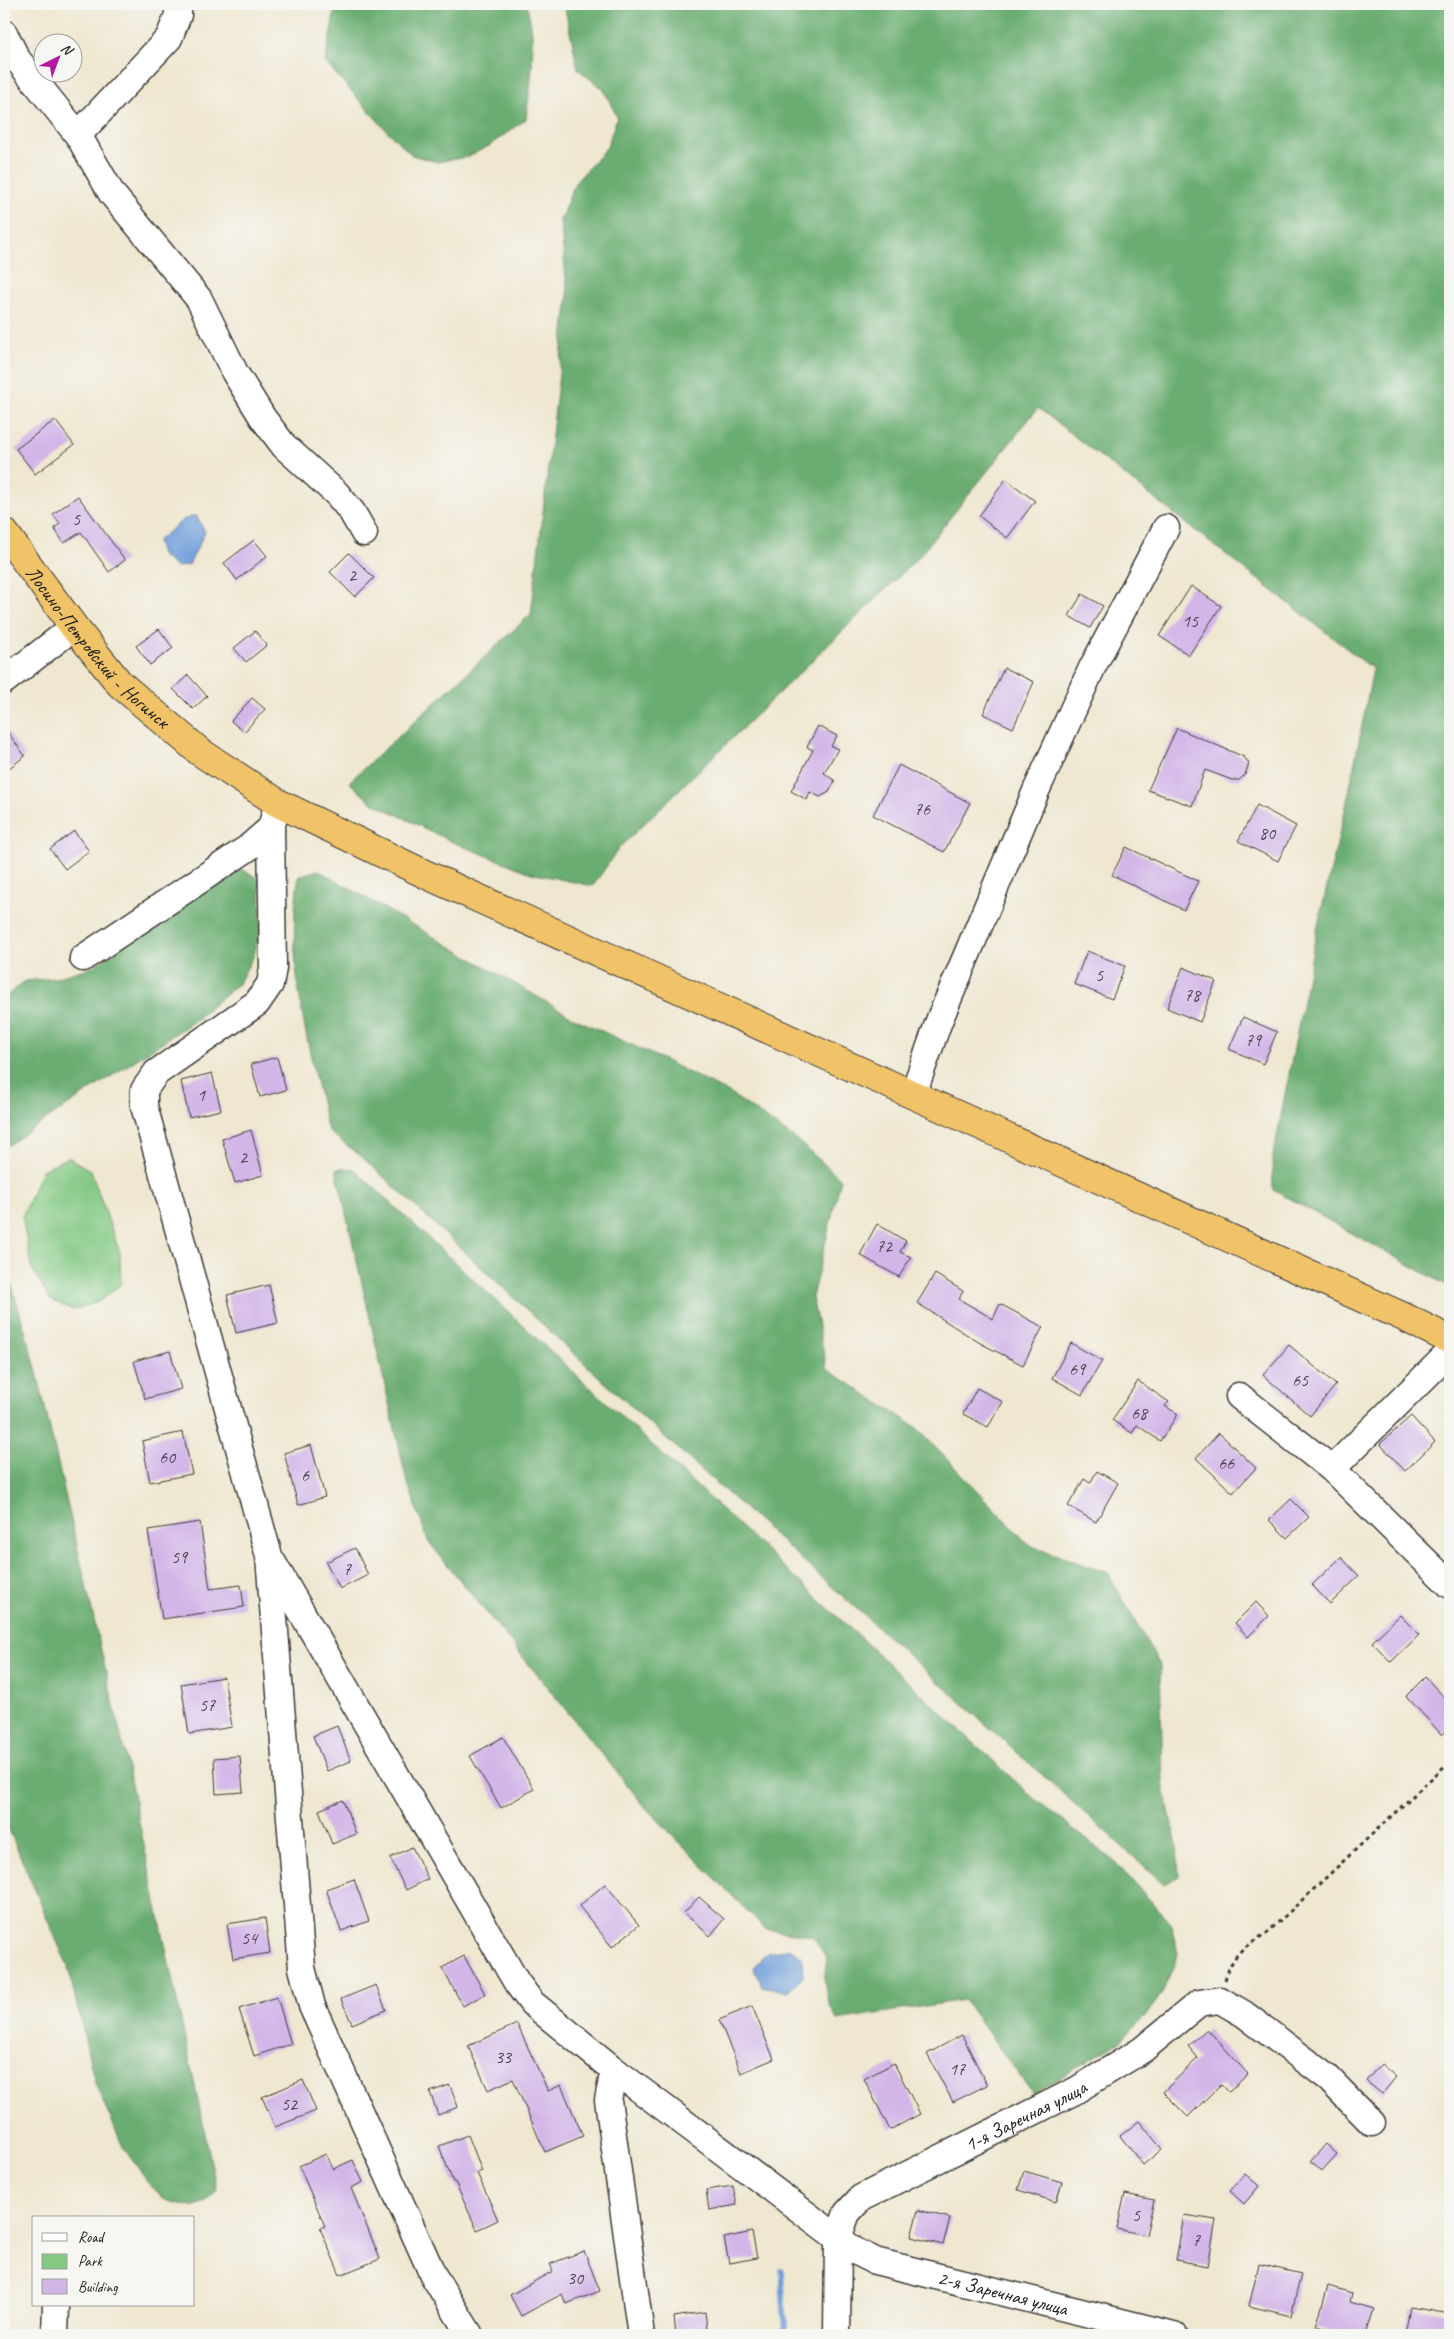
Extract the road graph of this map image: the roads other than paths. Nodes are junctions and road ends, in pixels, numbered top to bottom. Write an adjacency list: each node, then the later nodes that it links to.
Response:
1 (178, 4): 3 (street)
2 (4, 33): 3 (street)
3 (78, 134): 6 (street)
4 (1166, 528): 11 (street)
5 (4, 532): 7 (highway, Лосино-Петровский - Ногинск)
6 (364, 534)
7 (74, 627): 8 (street); 9 (highway, Лосино-Петровский - Ногинск)
8 (4, 681)
9 (274, 816): 10 (street); 11 (highway, Лосино-Петровский - Ногинск); 16 (street)
10 (83, 958)
11 (913, 1094): 12 (highway, Лосино-Петровский - Ногинск)
12 (1450, 1340)
13 (1450, 1352): 15 (street)
14 (1239, 1396): 15 (street)
15 (1332, 1469): 17 (street)
16 (268, 1556): 18 (street, 2-я Заречная улица); 23 (street)
17 (1450, 1585)
18 (614, 2070): 20 (street, 2-я Заречная улица); 24 (street)
19 (1372, 2123): 20 (street, 1-я Заречная улица)
20 (838, 2238): 25 (street, 1-я Заречная улица); 26 (street, 2-я Заречная улица)
21 (56, 2306): 22 (street)
22 (55, 2335)
23 (470, 2335)
24 (641, 2335)
25 (837, 2335)
26 (1174, 2335)

